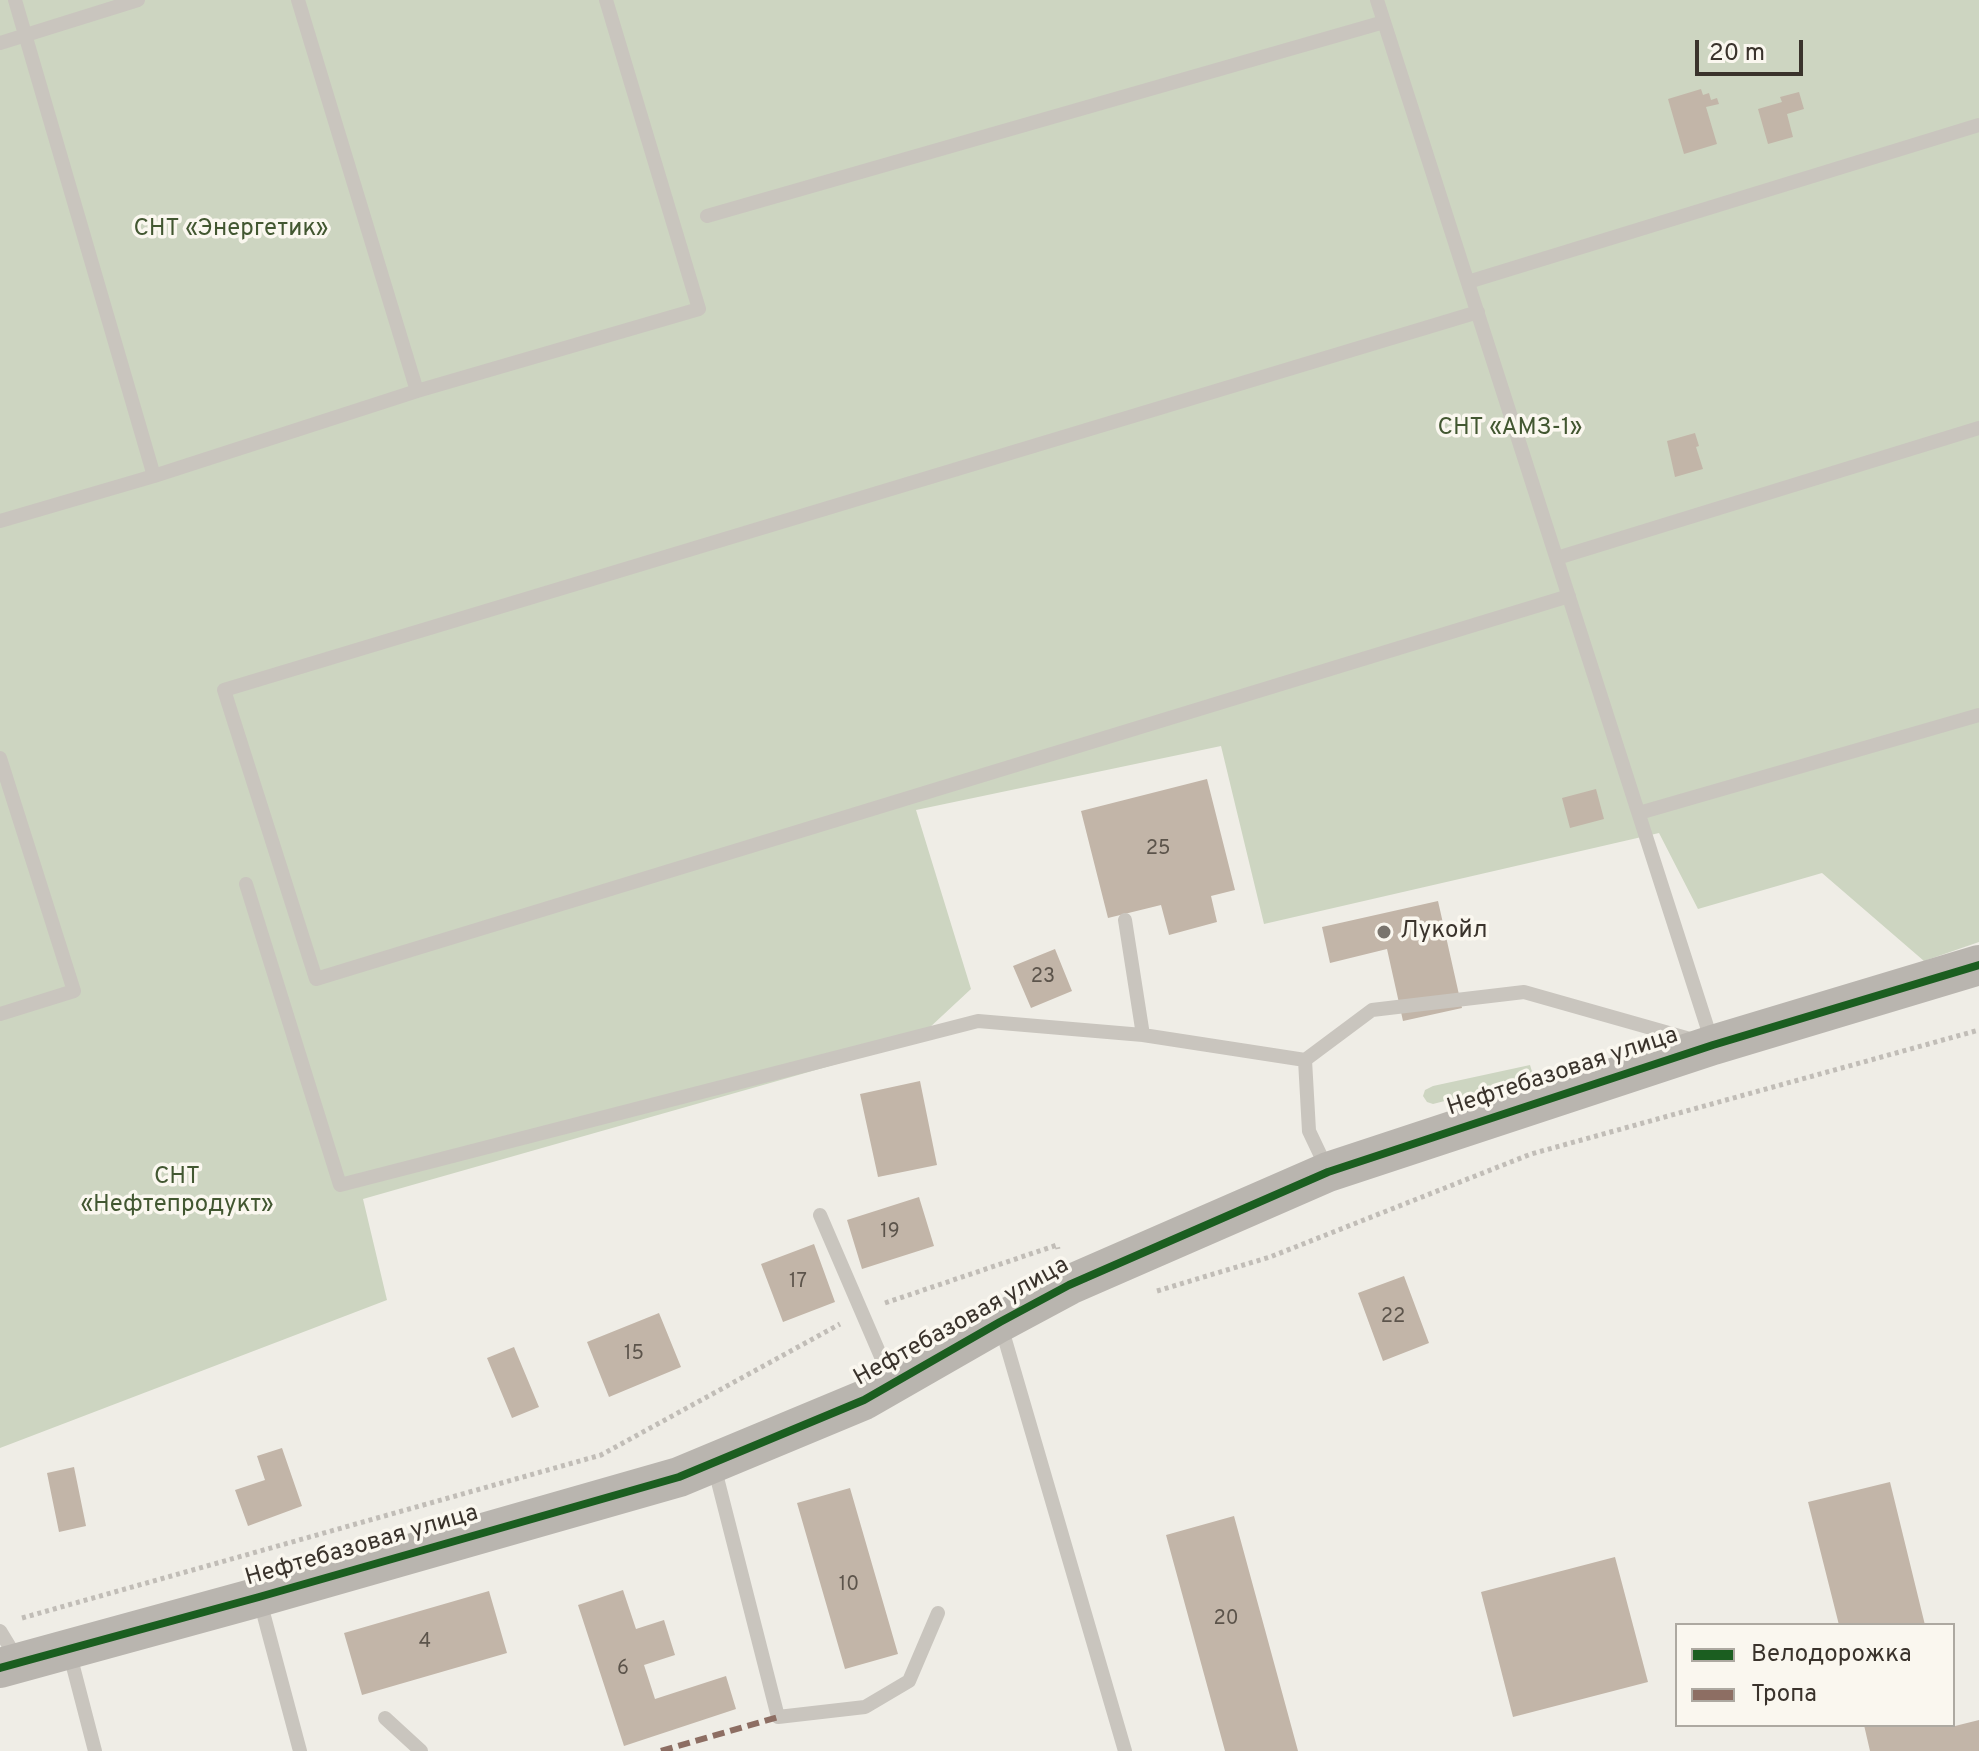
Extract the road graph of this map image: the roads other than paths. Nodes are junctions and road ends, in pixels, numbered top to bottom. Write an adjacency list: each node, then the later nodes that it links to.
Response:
1 (15, 0): 7 (lane)
2 (138, 0): 7 (lane)
3 (298, 0): 13 (lane)
4 (606, 0): 13 (lane)
5 (1377, 0): 6 (lane)
6 (1384, 22): 10 (lane); 11 (lane)
7 (25, 35): 8 (lane); 15 (lane)
8 (0, 43)
9 (1979, 125): 11 (lane)
10 (707, 216)
11 (1468, 282): 12 (lane)
12 (1478, 312): 17 (lane); 18 (lane)
13 (417, 391): 15 (lane)
14 (1979, 428): 17 (lane)
15 (154, 476): 16 (lane)
16 (0, 521)
17 (1557, 558): 18 (lane)
18 (1569, 596): 21 (lane)
19 (1979, 715): 21 (lane)
20 (0, 758): 25 (lane)
21 (1639, 813): 27 (lane)
22 (246, 884): 26 (lane)
23 (1125, 920): 26 (lane)
24 (1979, 965): 27 (street, Нефтебазовая улица)
25 (0, 1014)
26 (1143, 1035): 28 (lane)
27 (1713, 1045): 28 (lane); 29 (street, Нефтебазовая улица)
28 (1305, 1060): 29 (lane)
29 (1328, 1172): 31 (street, Нефтебазовая улица)
30 (820, 1215): 32 (lane)
31 (1000, 1322): 32 (street, Нефтебазовая улица); 42 (lane)
32 (893, 1383): 33 (street, Нефтебазовая улица)
33 (713, 1462): 34 (street, Нефтебазовая улица); 35 (lane)
34 (259, 1597): 36 (street, Нефтебазовая улица); 40 (lane)
35 (938, 1613)
36 (69, 1649): 37 (street, Нефтебазовая улица); 39 (lane)
37 (6, 1654)
38 (385, 1718): 41 (lane)
39 (95, 1751)
40 (300, 1751)
41 (421, 1751)
42 (1125, 1751)

